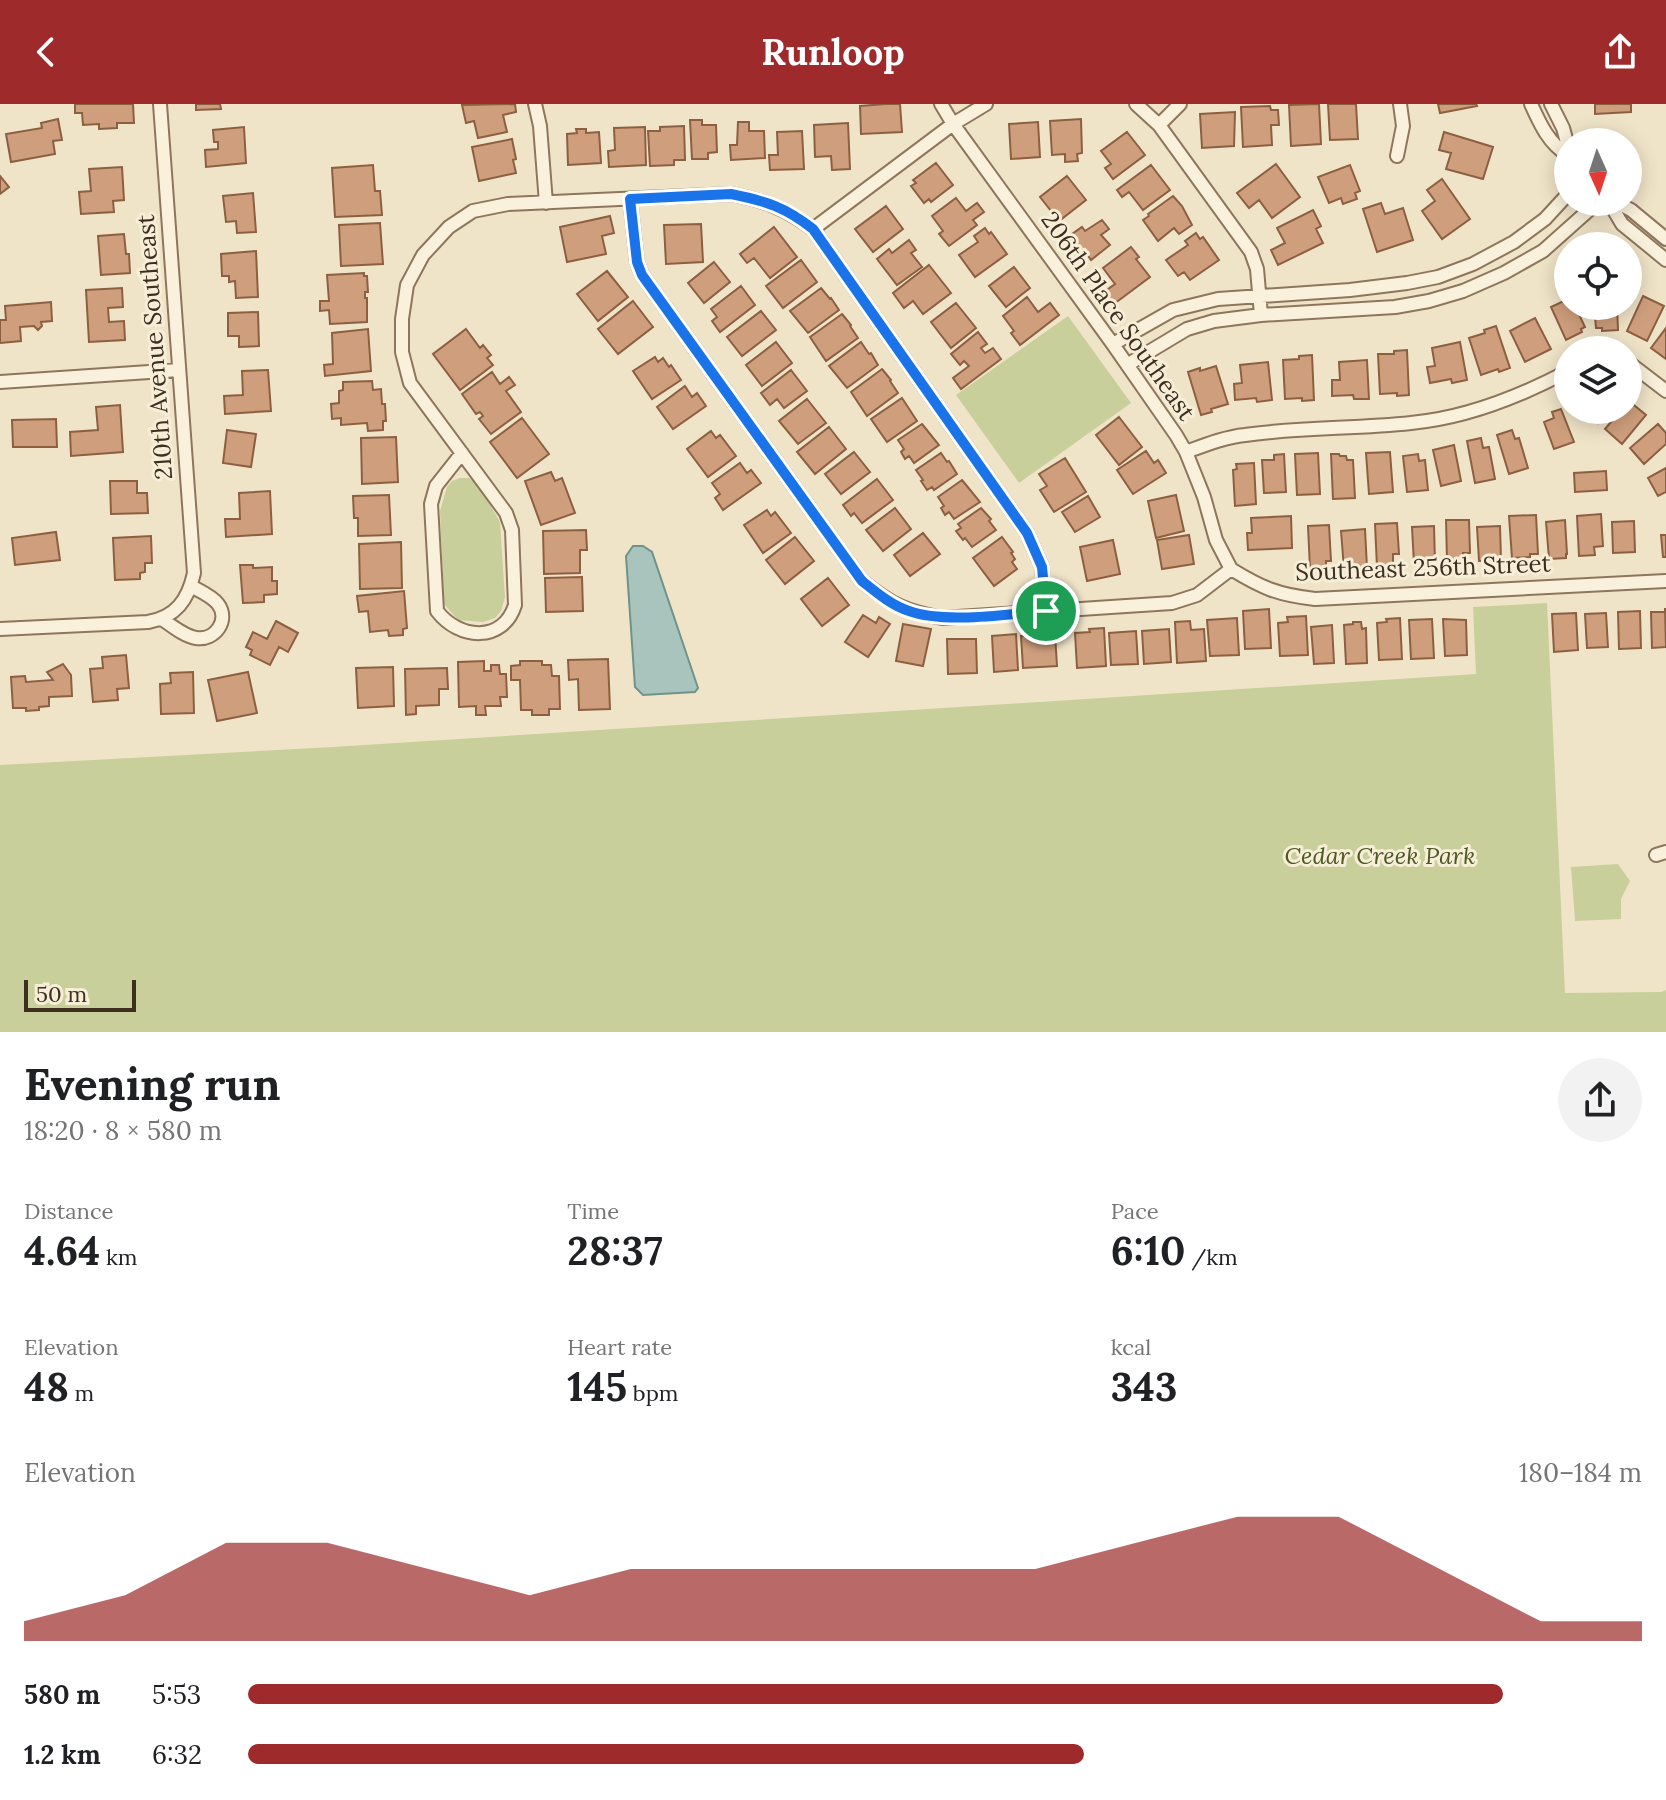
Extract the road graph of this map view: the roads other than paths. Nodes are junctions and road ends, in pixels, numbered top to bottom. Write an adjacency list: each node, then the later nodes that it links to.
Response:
1 (160, 104): 28 (street, 210th Avenue Southeast)
2 (535, 104): 16 (street)
3 (941, 104): 10 (street, 206th Place Southeast)
4 (986, 104): 10 (street)
5 (1136, 104): 11 (street)
6 (1180, 104): 11 (street)
7 (1400, 104): 14 (street)
8 (1531, 104): 13 (street)
9 (1551, 104): 12 (street)
10 (953, 124): 21 (street); 26 (street, 206th Place Southeast)
11 (1159, 125): 24 (street)
12 (1563, 128)
13 (1554, 145)
14 (1397, 156)
15 (630, 199): 16 (street); 21 (street); 38 (street)
16 (546, 203): 34 (street)
17 (1554, 209): 24 (street)
18 (1582, 216): 25 (street)
19 (1617, 216): 23 (street)
20 (1638, 216): 22 (street)
21 (813, 229): 38 (street)
22 (1666, 239)
23 (1666, 260)
24 (1261, 296): 25 (street); 26 (street)
25 (1261, 315): 27 (street)
26 (1113, 344): 27 (street, 206th Place Southeast)
27 (1127, 365): 33 (street, 206th Place Southeast)
28 (179, 370): 31 (street); 37 (street, 210th Avenue Southeast)
29 (1642, 373): 32 (street)
30 (1554, 378): 33 (street)
31 (0, 382)
32 (1666, 391)
33 (1186, 452): 35 (street, 206th Place Southeast)
34 (462, 453): 34 (street)
35 (1231, 569): 36 (street, Southeast 256th Street); 38 (street)
36 (1666, 581)
37 (191, 586): 39 (street, 210th Avenue Southeast); 39 (street)
38 (1046, 611)
39 (162, 619): 40 (street)
40 (0, 629)

